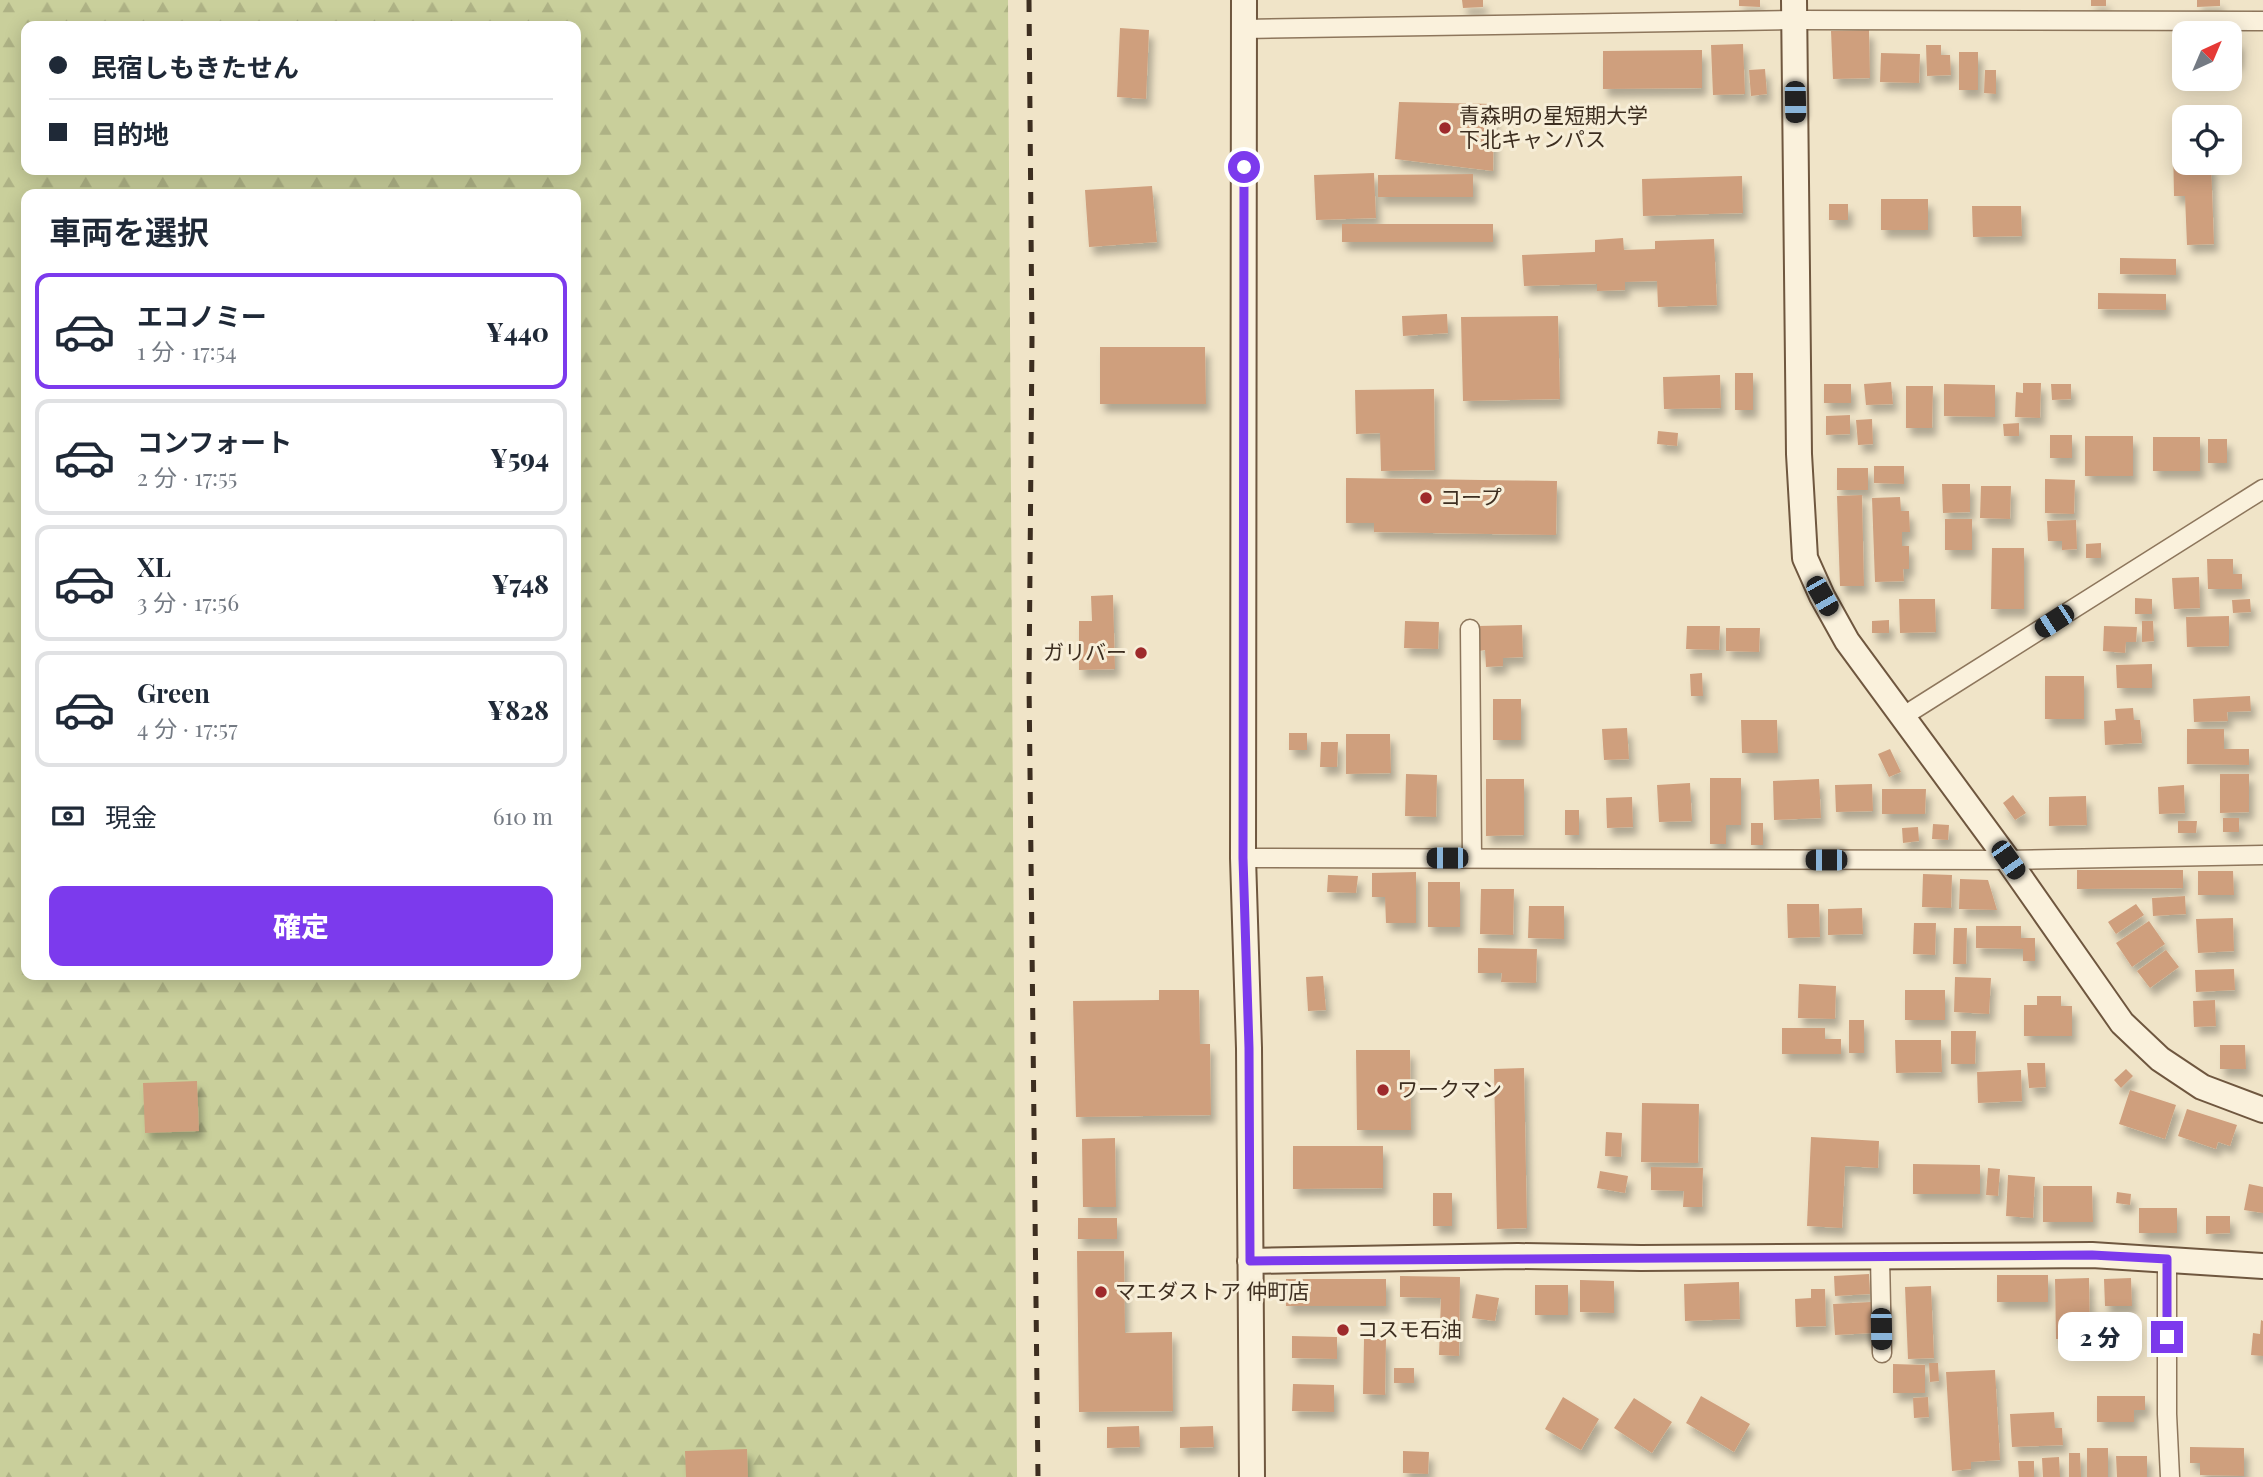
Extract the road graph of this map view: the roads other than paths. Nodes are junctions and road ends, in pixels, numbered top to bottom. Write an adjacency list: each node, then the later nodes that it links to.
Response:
1 (1244, 0): 4 (street)
2 (1794, 10): 3 (street); 4 (street); 7 (street)
3 (2263, 21)
4 (1244, 29): 9 (street)
5 (2263, 489): 7 (street)
6 (1470, 629): 10 (street)
7 (1902, 717): 11 (street)
8 (2263, 855): 11 (street)
9 (1243, 858): 10 (street); 15 (street)
10 (1472, 858): 11 (street)
11 (2008, 860): 12 (street)
12 (2263, 1110)
13 (1880, 1257): 14 (street); 15 (street); 17 (street)
14 (2167, 1259): 16 (street); 19 (street)
15 (1250, 1261): 18 (street)
16 (2263, 1266)
17 (1882, 1353)
18 (1252, 1477)
19 (2170, 1477)

